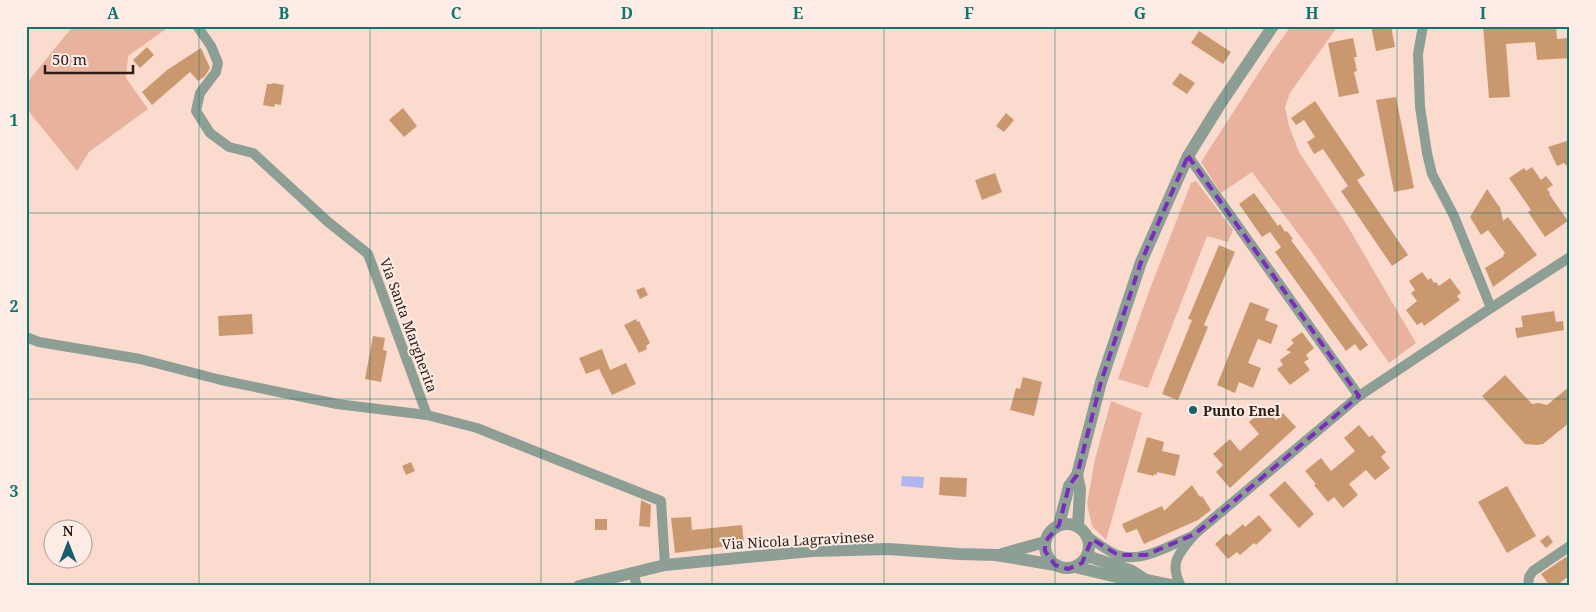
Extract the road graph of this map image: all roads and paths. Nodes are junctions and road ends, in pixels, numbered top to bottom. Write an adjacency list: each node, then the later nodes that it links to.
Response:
1 (197, 26): 9 (street, Via Santa Margherita)
2 (1273, 26): 4 (street)
3 (1423, 26): 6 (street)
4 (1188, 156): 8 (street); 10 (street)
5 (1570, 258): 6 (street)
6 (1491, 308): 8 (street)
7 (26, 337): 9 (street)
8 (1359, 396): 13 (street)
9 (427, 415): 18 (street, Via Santa Margherita)
10 (1077, 475): 11 (street); 12 (street)
11 (1059, 526): 12 (street); 14 (street)
12 (1082, 532): 13 (street); 17 (street)
13 (1195, 534): 26 (street)
14 (1045, 542): 16 (street, Via Nicola Lagravinese); 19 (street)
15 (1570, 546): 27 (street)
16 (996, 556): 18 (street, Via Nicola Lagravinese); 19 (street, Via Nicola Lagravinese)
17 (1087, 556): 20 (street); 22 (street)
18 (665, 565): 21 (street, Via Nicola Lagravinese)
19 (1055, 565): 20 (street)
20 (1075, 567): 22 (street)
21 (633, 572): 23 (street, Via Nicola Lagravinese); 24 (street)
22 (1146, 580): 25 (street)
23 (579, 586)
24 (637, 586)
25 (1175, 586)
26 (1181, 586)
27 (1528, 586)

